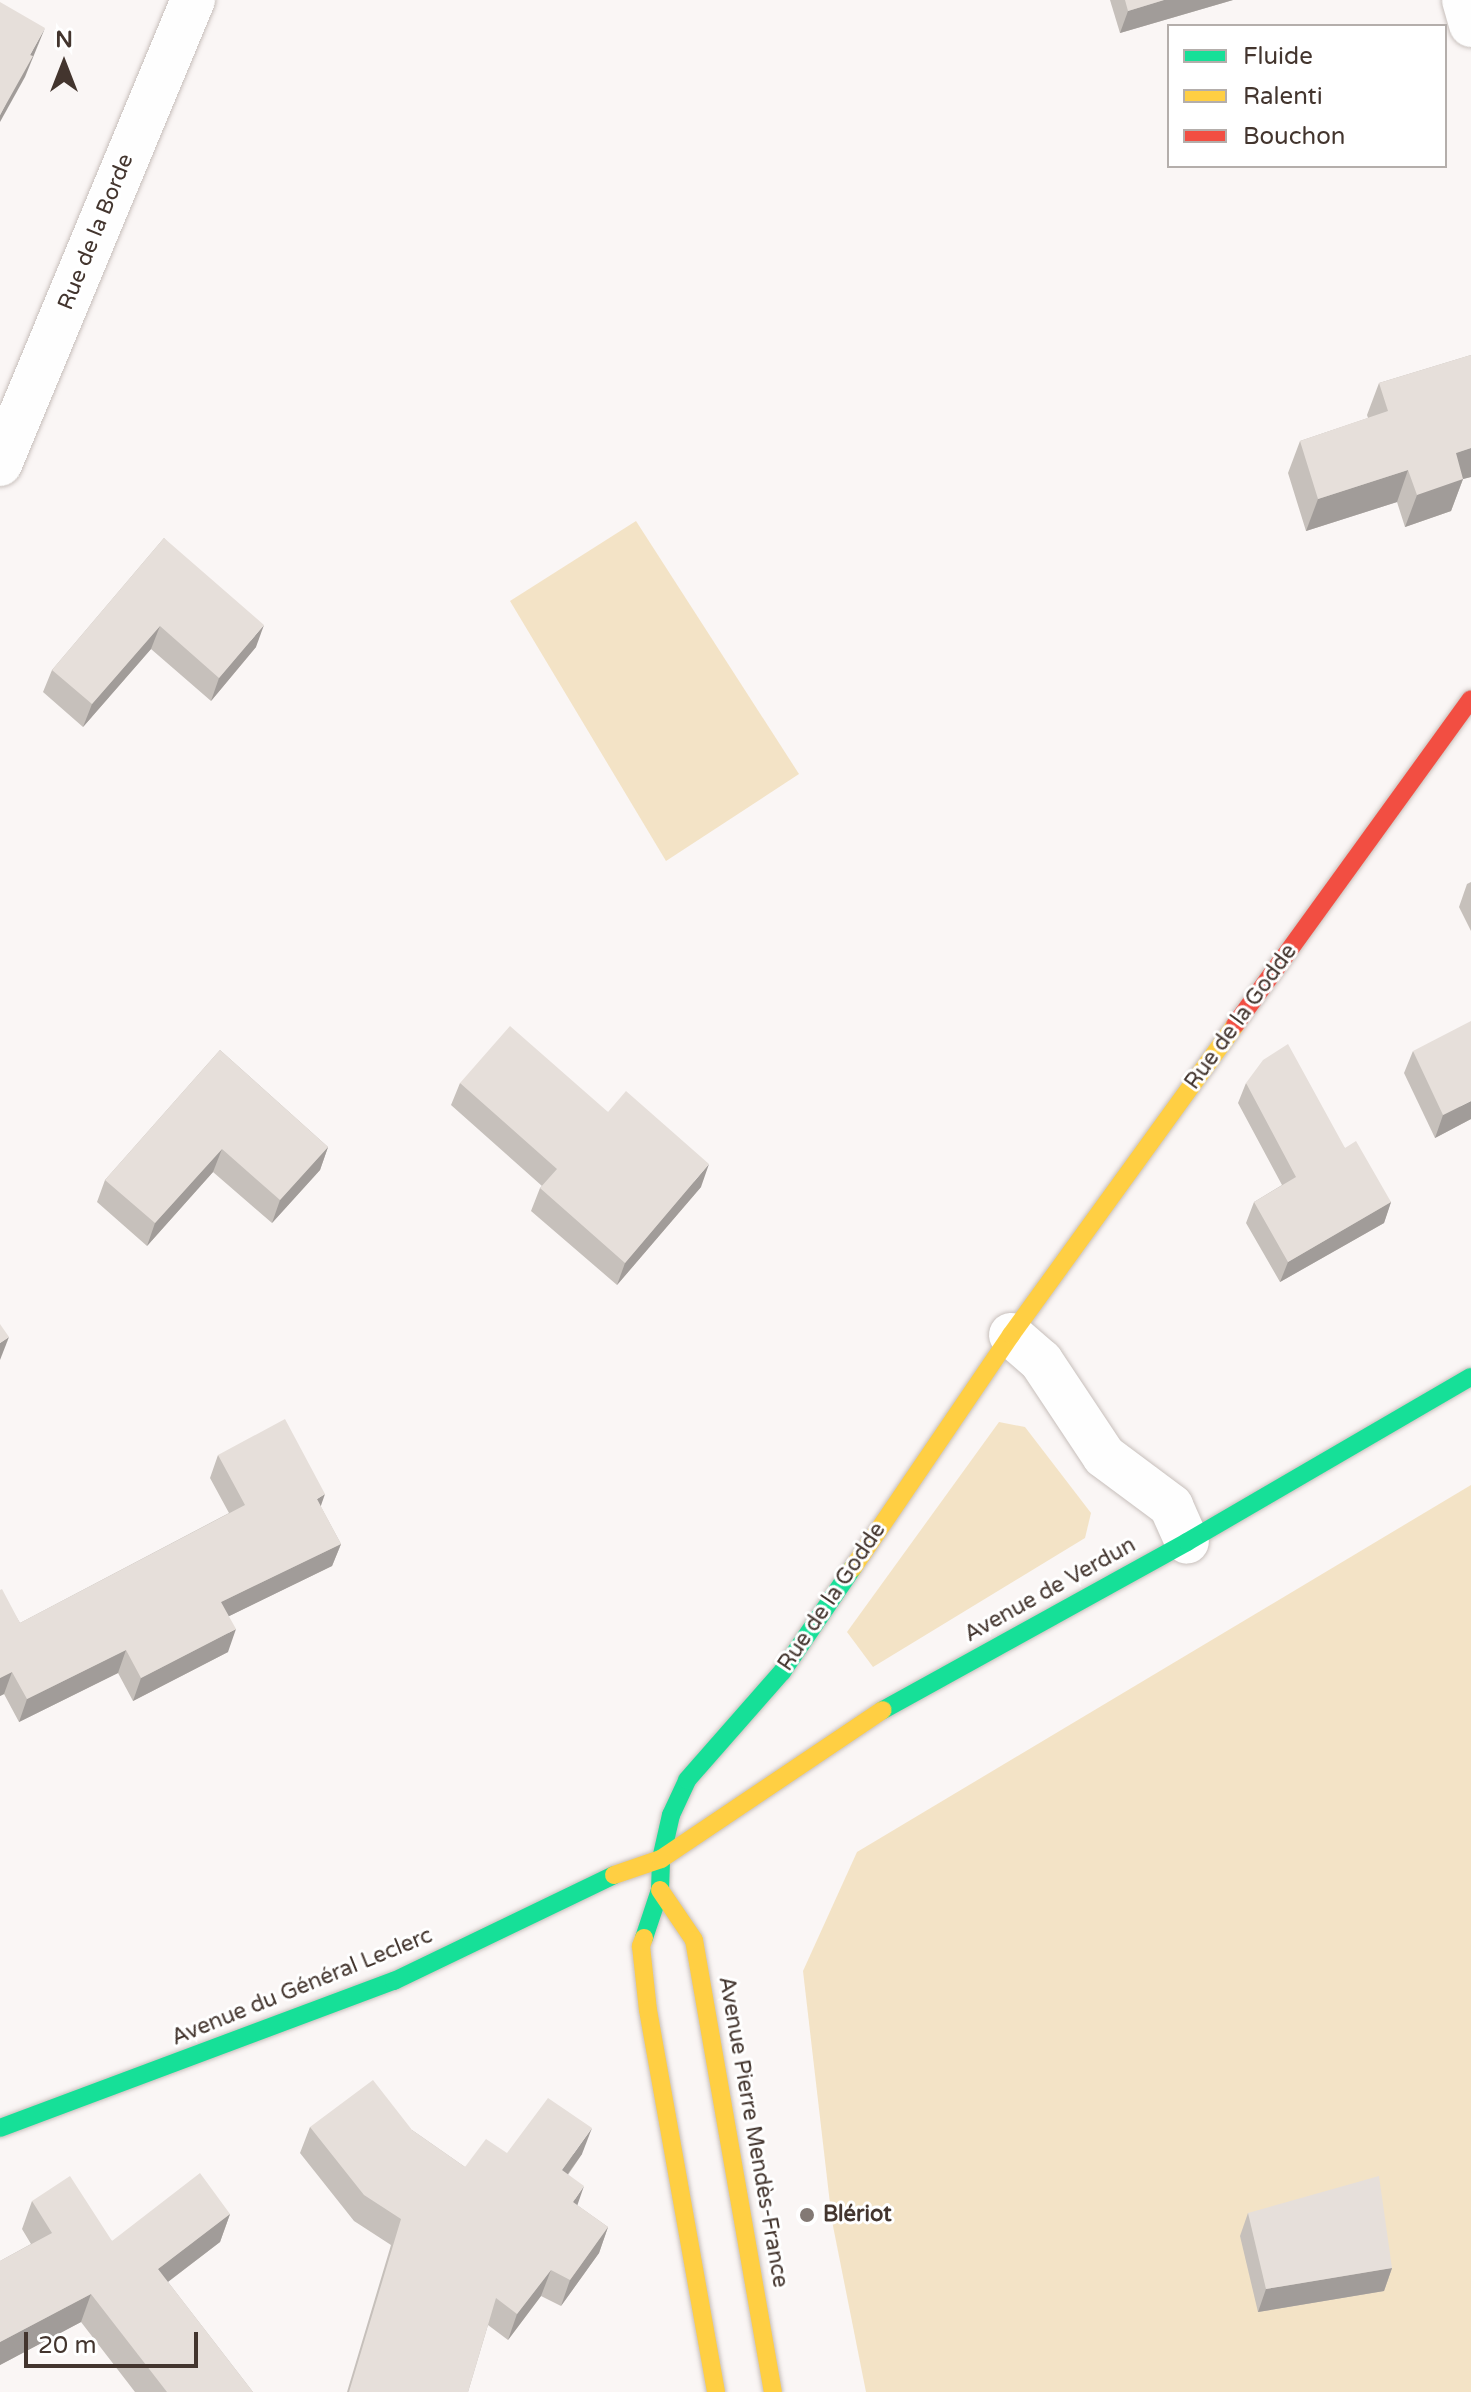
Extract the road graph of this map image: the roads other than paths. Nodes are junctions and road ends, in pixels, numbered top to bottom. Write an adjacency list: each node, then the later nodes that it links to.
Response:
1 (193, 0): 4 (street, Rue de la Borde)
2 (1464, 0): 3 (street)
3 (1471, 25)
4 (0, 464)
5 (1471, 699): 6 (street, Rue de la Godde)
6 (1011, 1335): 8 (street); 9 (street, Rue de la Godde)
7 (1471, 1377): 8 (street, Avenue de Verdun)
8 (1187, 1542): 9 (street, Avenue de Verdun)
9 (661, 1859): 10 (street); 11 (street, Avenue du Général Leclerc)
10 (660, 1890): 12 (street); 13 (street, Avenue Pierre Mendès-France)
11 (0, 2128)
12 (716, 2392)
13 (773, 2392)

